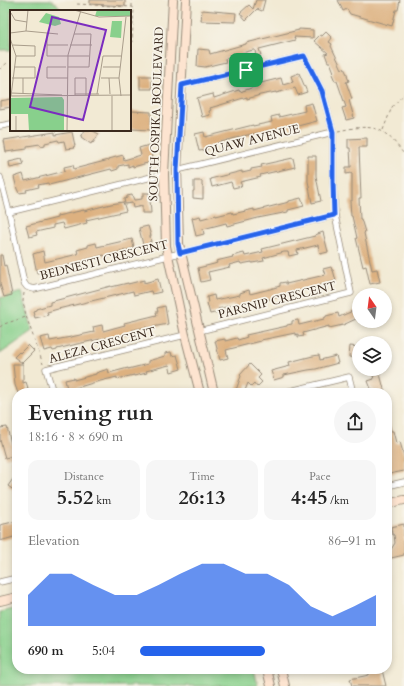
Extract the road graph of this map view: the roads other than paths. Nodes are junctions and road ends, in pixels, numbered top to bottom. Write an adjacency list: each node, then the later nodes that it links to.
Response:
1 (173, 0): 8 (main road, SOUTH OSPIKA BOULEVARD)
2 (186, 0): 3 (main road, SOUTH OSPIKA BOULEVARD)
3 (182, 85): 6 (street, PARSNIP CRESCENT); 7 (main road, SOUTH OSPIKA BOULEVARD)
4 (10, 124): 5 (street)
5 (0, 126)
6 (333, 132): 7 (street, QUAW AVENUE); 11 (street, PARSNIP CRESCENT)
7 (177, 170): 12 (main road, SOUTH OSPIKA BOULEVARD)
8 (164, 174): 10 (street); 13 (main road, SOUTH OSPIKA BOULEVARD)
9 (0, 177): 10 (street, BEDNESTI CRESCENT)
10 (9, 212): 13 (street, BEDNESTI CRESCENT)
11 (334, 215): 12 (street, BEDNESTI CRESCENT); 14 (street, PARSNIP CRESCENT)
12 (180, 253): 13 (street, BEDNESTI CRESCENT); 14 (main road, SOUTH OSPIKA BOULEVARD)
13 (168, 256): 15 (main road, SOUTH OSPIKA BOULEVARD)
14 (199, 331): 18 (main road, SOUTH OSPIKA BOULEVARD)
15 (185, 335): 16 (street, ALEZA CRESCENT); 17 (main road, SOUTH OSPIKA BOULEVARD)
16 (52, 388)
17 (199, 388)
18 (213, 388)
19 (303, 388): 20 (street)
20 (352, 388)
21 (404, 482): 22 (street)
22 (392, 485)
23 (404, 500): 24 (main road)
24 (392, 503)
25 (12, 579): 26 (street)
26 (0, 582)
27 (12, 598): 28 (main road)
28 (0, 601)
29 (268, 674): 31 (main road)
30 (282, 674): 32 (main road)
31 (271, 686)
32 (285, 686)

